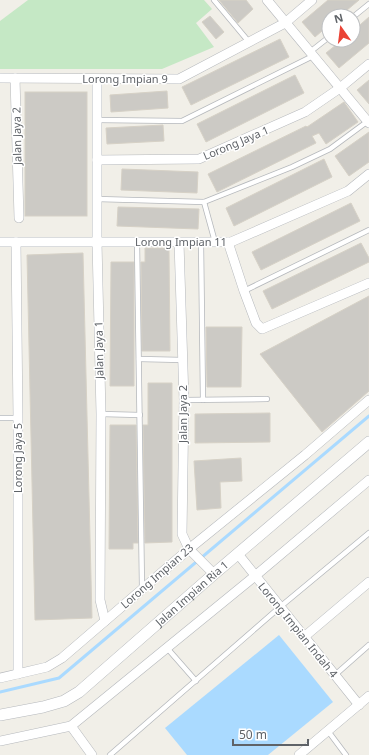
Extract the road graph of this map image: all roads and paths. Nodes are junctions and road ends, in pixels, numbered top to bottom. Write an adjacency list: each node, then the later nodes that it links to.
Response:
1 (214, 0): 7 (lane)
2 (266, 0): 6 (street)
3 (312, 0): 6 (street, Lorong Impian 9)
4 (369, 4): 5 (lane)
5 (361, 10)
6 (285, 23): 7 (street, Lorong Impian 9); 9 (street)
7 (249, 42): 13 (street, Lorong Impian 9)
8 (321, 45): 9 (lane)
9 (312, 54): 14 (street); 15 (lane)
10 (369, 64): 14 (street, Lorong Jaya 1)
11 (0, 78): 12 (street, Lorong Impian 9)
12 (16, 78): 13 (street, Lorong Impian 9); 21 (street, Jalan Jaya 2)
13 (97, 79): 15 (street, Jalan Jaya 1)
14 (340, 88): 16 (street); 17 (street, Lorong Jaya 1)
15 (97, 120): 17 (street, Jalan Jaya 1)
16 (369, 121): 20 (lane)
17 (97, 160): 19 (street, Jalan Jaya 1)
18 (369, 174): 30 (street, Lorong Impian 11)
19 (97, 199): 20 (lane); 25 (street, Jalan Jaya 1)
20 (204, 202): 29 (lane)
21 (19, 218)
22 (369, 230): 32 (lane)
23 (0, 242): 24 (street, Lorong Impian 11)
24 (16, 242): 25 (street, Lorong Impian 11); 42 (street, Lorong Jaya 5)
25 (97, 242): 26 (street, Lorong Impian 11); 39 (street, Jalan Jaya 1)
26 (136, 242): 27 (street, Lorong Impian 11); 33 (lane)
27 (179, 242): 28 (street, Lorong Impian 11); 34 (street, Jalan Jaya 2)
28 (200, 242): 29 (street, Lorong Impian 11); 37 (lane)
29 (215, 242): 30 (street, Lorong Impian 11)
30 (228, 242): 32 (street)
31 (369, 283): 32 (street)
32 (244, 291)
33 (139, 359): 34 (lane); 40 (lane)
34 (183, 360): 36 (street, Jalan Jaya 2)
35 (267, 399): 37 (lane)
36 (184, 400): 37 (lane); 46 (street, Jalan Jaya 2)
37 (202, 400)
38 (369, 400): 46 (street, Lorong Impian 23)
39 (101, 414): 40 (lane); 53 (street, Jalan Jaya 1)
40 (140, 416): 51 (lane)
41 (0, 418): 42 (lane)
42 (18, 418): 57 (street, Lorong Jaya 5)
43 (369, 442): 47 (street, Jalan Impian Ria 1)
44 (369, 480): 49 (street)
45 (369, 533): 52 (lane)
46 (189, 549): 48 (street, Jalan Jaya 2); 51 (street, Lorong Impian 23)
47 (238, 554): 48 (street, Jalan Impian Ria 1); 49 (street, Lorong Impian Indah 4)
48 (214, 574): 63 (street, Jalan Impian Ria 1)
49 (255, 576): 52 (street, Lorong Impian Indah 4); 56 (street)
50 (369, 582): 54 (street)
51 (142, 590): 53 (street, Lorong Impian 23)
52 (280, 607): 54 (street, Lorong Impian Indah 4); 60 (lane)
53 (105, 621): 57 (street, Lorong Impian 23)
54 (304, 636): 58 (street, Lorong Impian Indah 4)
55 (369, 646): 58 (lane)
56 (167, 648): 60 (lane); 64 (street)
57 (18, 674): 59 (street, Lorong Impian 23)
58 (335, 675): 62 (street, Lorong Impian Indah 4)
59 (0, 678)
60 (196, 681): 68 (lane)
61 (369, 696): 62 (street)
62 (359, 705): 65 (street)
63 (0, 715)
64 (71, 726): 66 (street); 67 (street)
65 (328, 731): 69 (street); 70 (lane)
66 (0, 740)
67 (92, 755)
68 (110, 755)
69 (299, 755)
70 (346, 755)

